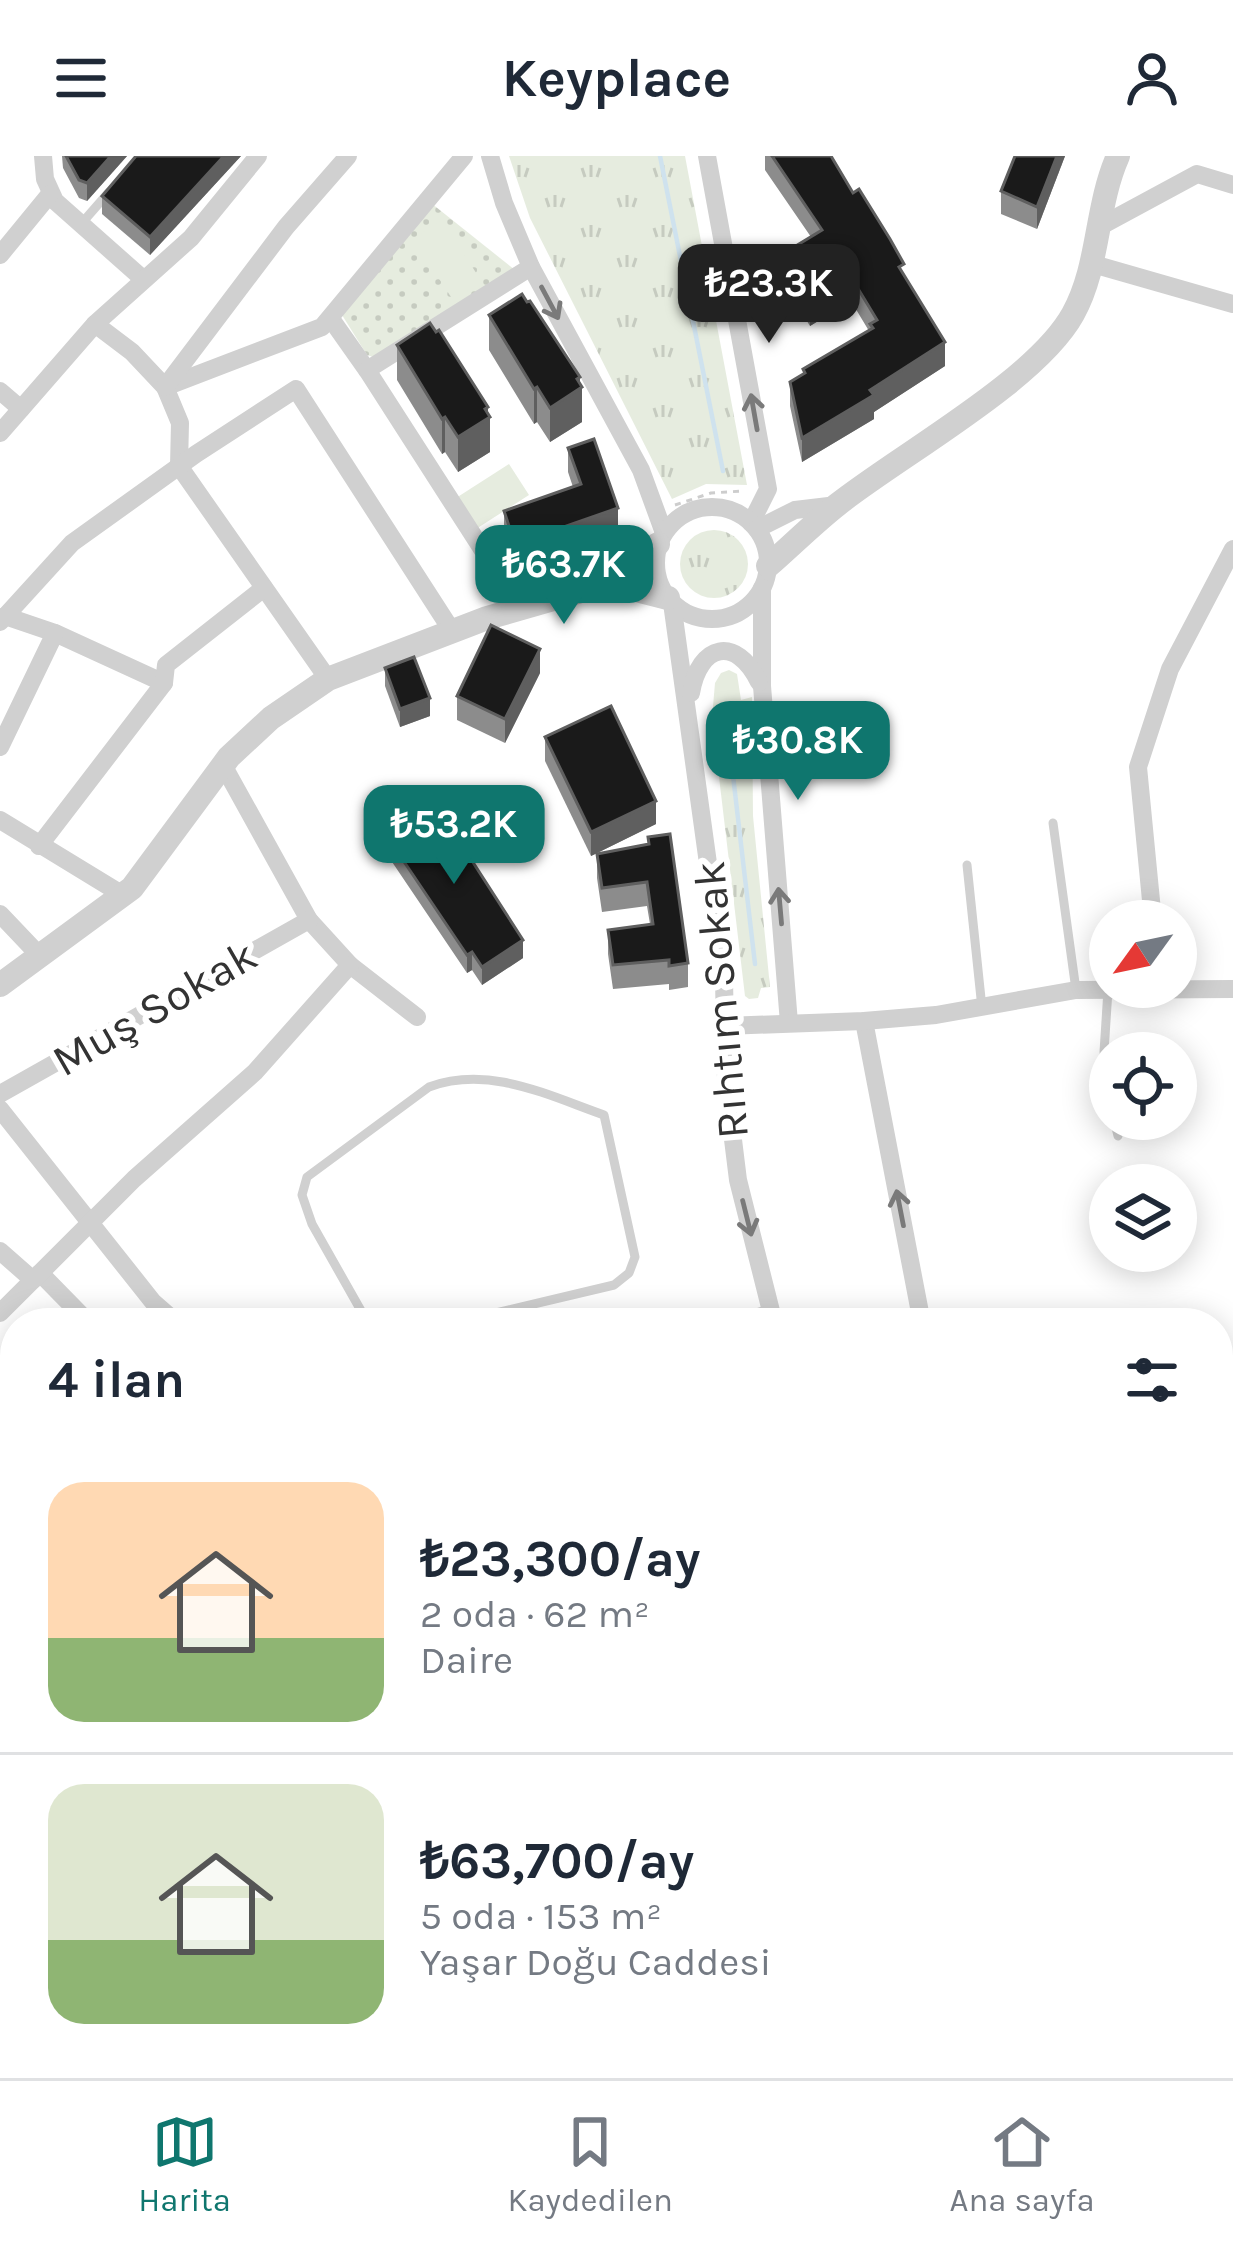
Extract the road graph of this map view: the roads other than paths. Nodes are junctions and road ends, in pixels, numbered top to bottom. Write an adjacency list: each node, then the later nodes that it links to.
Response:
1 (44, 156): 10 (street)
2 (258, 156): 16 (street)
3 (348, 156): 21 (street)
4 (464, 156): 18 (street)
5 (490, 156): 15 (street)
6 (707, 156): 27 (street, one-way to 6)
7 (1118, 156): 12 (street)
8 (1233, 184): 12 (street)
9 (110, 190): 11 (lane)
10 (50, 194): 11 (street); 13 (street)
11 (81, 224): 16 (street)
12 (1097, 228): 14 (street)
13 (0, 255)
14 (1093, 264): 17 (street); 26 (street)
15 (531, 267): 20 (street); 28 (street, one-way to 28)
16 (143, 279): 19 (street)
17 (1233, 304)
18 (331, 319): 20 (street); 21 (street)
19 (95, 324): 21 (street); 23 (street)
20 (368, 370): 34 (street)
21 (165, 387): 25 (street)
22 (0, 392): 23 (street)
23 (21, 409): 24 (street)
24 (0, 433)
25 (179, 466): 32 (street); 35 (street); 36 (street)
26 (837, 505): 27 (street); 30 (street)
27 (754, 526): 28 (street); 30 (street)
28 (661, 539): 31 (street); 33 (street)
29 (1233, 549): 49 (street)
30 (765, 577): 33 (street); 40 (street)
31 (609, 583): 33 (street); 34 (street)
32 (264, 589): 38 (street); 39 (street)
33 (670, 600): 41 (street, Rıhtım Sokak)
34 (517, 610): 36 (street)
35 (3, 619): 37 (street)
36 (452, 632): 38 (street)
37 (55, 633): 39 (street); 42 (street)
38 (328, 680): 43 (street)
39 (164, 683): 46 (street)
40 (761, 686): 41 (street); 62 (street, one-way to 40)
41 (688, 714): 63 (street, Rıhtım Sokak)
42 (0, 747)
43 (224, 765): 48 (street); 51 (street)
44 (0, 820): 46 (street)
45 (1053, 823): 57 (lane)
46 (39, 846): 48 (street)
47 (967, 866): 59 (lane)
48 (123, 895): 52 (street)
49 (1151, 900)
50 (0, 914): 52 (street)
51 (309, 920): 53 (street); 64 (street, Muş Sokak)
52 (39, 955): 54 (street)
53 (350, 965): 60 (street); 66 (street)
54 (0, 985)
55 (1197, 988): 56 (street)
56 (1233, 988)
57 (1076, 990): 58 (street); 59 (street)
58 (1089, 990)
59 (982, 1008): 61 (street)
60 (417, 1017)
61 (864, 1021): 62 (street); 75 (street, one-way to 61)
62 (790, 1023): 63 (street)
63 (725, 1026): 74 (street, Rıhtım Sokak, one-way to 74)
64 (0, 1094)
65 (0, 1108): 66 (street)
66 (90, 1223): 68 (street); 71 (street)
67 (0, 1251): 68 (street)
68 (36, 1276): 69 (street); 70 (street)
69 (5, 1308)
70 (72, 1308)
71 (160, 1308)
72 (360, 1308): 73 (lane)
73 (514, 1308)
74 (770, 1308)
75 (919, 1308)

